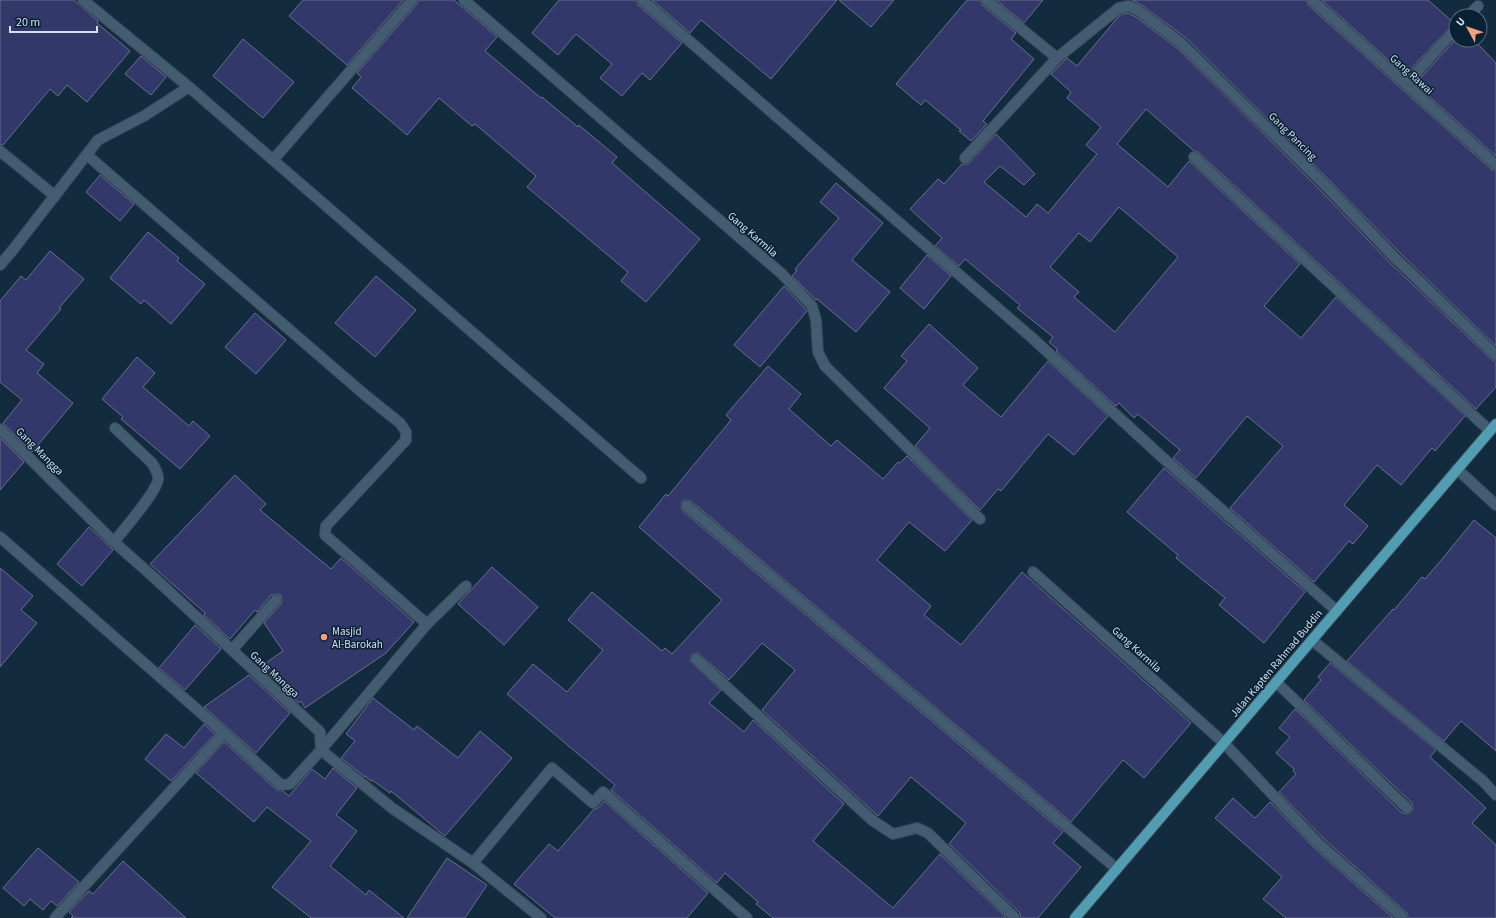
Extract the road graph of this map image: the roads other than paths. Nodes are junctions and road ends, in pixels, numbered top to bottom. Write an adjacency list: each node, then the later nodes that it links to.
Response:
1 (82, 0): 10 (street)
2 (412, 0): 15 (street)
3 (464, 0): 27 (street, Gang Karmila)
4 (642, 0): 33 (street)
5 (986, 0): 8 (street)
6 (1312, 0): 9 (street, Gang Rawai)
7 (1448, 38): 9 (street)
8 (1057, 58): 14 (street, Gang Pancing); 19 (street, Gang Pancing)
9 (1406, 84): 16 (street, Gang Rawai)
10 (189, 86): 12 (street); 15 (street)
11 (0, 151): 17 (street)
12 (87, 155): 17 (street); 34 (street)
13 (1194, 157): 21 (street)
14 (966, 158)
15 (273, 160): 24 (street)
16 (1496, 166)
17 (55, 196): 18 (street)
18 (0, 265)
19 (1496, 355)
20 (115, 428): 29 (street)
21 (1493, 428): 23 (main road, Jalan Kapten Rahmad Buddin)
22 (0, 429): 29 (street, Gang Mangga)
23 (1457, 469): 25 (street); 33 (main road, Jalan Kapten Rahmad Buddin)
24 (642, 478)
25 (1496, 505)
26 (687, 506): 45 (street)
27 (980, 519)
28 (0, 537): 39 (street)
29 (114, 542): 36 (street, Gang Mangga)
30 (1033, 572): 40 (street, Gang Karmila)
31 (466, 586): 34 (street)
32 (276, 600): 36 (street)
33 (1337, 610): 35 (main road, Jalan Kapten Rahmad Buddin)
34 (427, 624): 41 (street)
35 (1312, 640): 38 (main road, Jalan Kapten Rahmad Buddin); 42 (street)
36 (232, 650): 41 (street, Gang Mangga)
37 (696, 659): 49 (street)
38 (1276, 682): 40 (main road, Jalan Kapten Rahmad Buddin); 43 (street)
39 (224, 733): 41 (street); 46 (street)
40 (1224, 743): 45 (main road, Jalan Kapten Rahmad Buddin); 51 (street, Gang Karmila)
41 (321, 750): 44 (street)
42 (1496, 795)
43 (1407, 808)
44 (472, 863): 47 (street); 48 (street)
45 (1117, 869): 50 (main road, Jalan Kapten Rahmad Buddin)
46 (55, 918)
47 (541, 918)
48 (747, 918)
49 (1015, 918)
50 (1074, 918)
51 (1403, 918)

